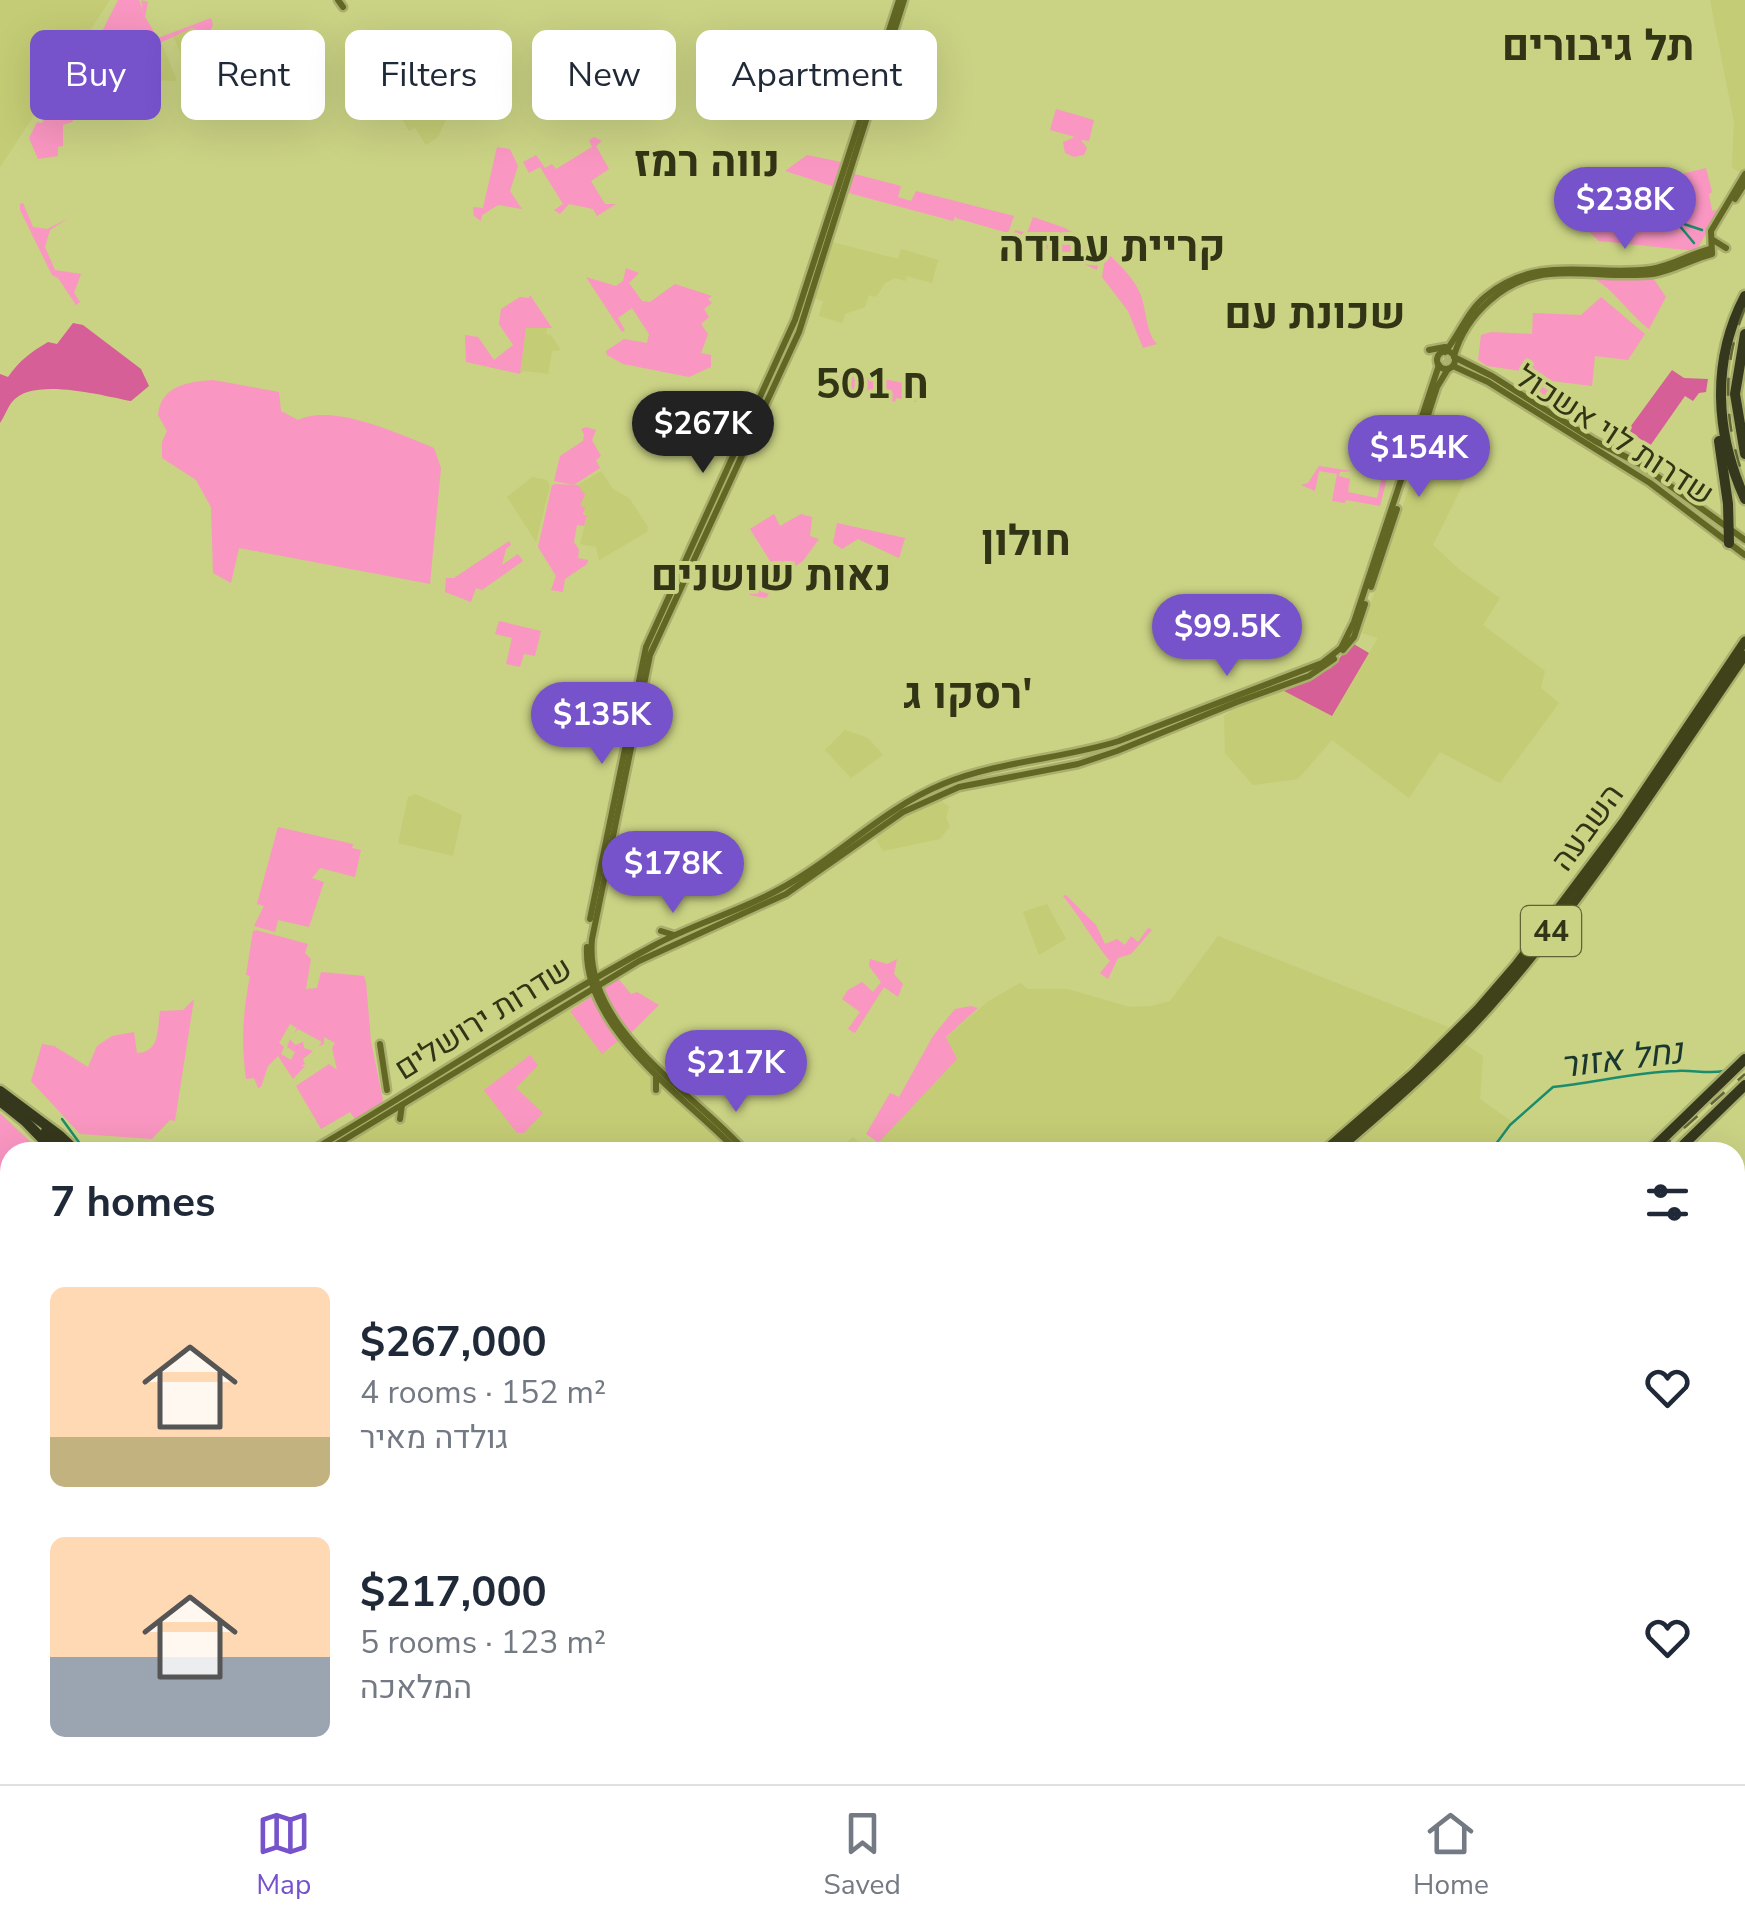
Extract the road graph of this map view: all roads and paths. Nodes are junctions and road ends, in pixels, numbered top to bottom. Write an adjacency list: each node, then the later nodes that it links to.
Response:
1 (902, 0): 20 (main road); 20 (main road)
2 (1745, 174): 4 (main road)
3 (1745, 183): 4 (main road)
4 (1712, 236): 5 (main road); 6 (main road); 7 (main road)
5 (1726, 248)
6 (1711, 251): 7 (main road); 11 (main road)
7 (1700, 252): 9 (main road)
8 (1551, 268): 9 (main road); 9 (main road); 11 (main road)
9 (1572, 268)
10 (1745, 296): 13 (highway)
11 (1483, 302): 15 (main road); 15 (main road)
12 (1745, 334): 18 (highway)
13 (1727, 342): 30 (highway); 31 (highway)
14 (1429, 350): 15 (main road)
15 (1452, 350): 16 (main road); 16 (main road); 32 (main road, שדרות לוי אשכול)
16 (1445, 368): 17 (main road, שדרות לוי אשכול); 19 (main road); 23 (main road)
17 (1466, 371): 19 (main road); 34 (main road, שדרות לוי אשכול)
18 (1736, 379): 24 (highway); 25 (highway)
19 (1437, 387): 23 (main road)
20 (757, 412): 21 (main road); 21 (main road); 22 (main road); 22 (main road)
21 (750, 436): 29 (main road)
22 (740, 438): 28 (main road)
23 (1417, 440): 26 (main road); 42 (main road)
24 (1745, 440)
25 (1745, 454)
26 (1408, 463): 27 (main road); 39 (main road)
27 (1396, 471)
28 (721, 479): 29 (main road); 33 (main road)
29 (731, 479): 36 (main road)
30 (1745, 499)
31 (1729, 514): 32 (highway); 34 (highway)
32 (1718, 522): 34 (main road, שדרות לוי אשכול)
33 (698, 530): 36 (main road); 43 (main road)
34 (1729, 536): 35 (main road, שדרות לוי אשכול); 38 (main road, שדרות לוי אשכול)
35 (1745, 540)
36 (701, 544): 43 (main road)
37 (1370, 549): 39 (main road)
38 (1745, 555)
39 (1376, 560): 40 (main road)
40 (1354, 622): 41 (main road); 42 (main road)
41 (1341, 630)
42 (1352, 632): 49 (main road)
43 (654, 638): 45 (main road); 46 (main road); 47 (main road)
44 (1745, 641): 78 (highway, השבעה / 44)
45 (636, 645)
46 (649, 648): 51 (main road); 51 (main road)
47 (664, 651)
48 (1745, 656): 79 (highway, השבעה / 44)
49 (1234, 699): 50 (main road); 50 (main road)
50 (1117, 744): 52 (main road, שדרות ירושלים); 54 (main road, שדרות ירושלים)
51 (599, 897): 56 (main road)
52 (764, 905): 53 (main road); 56 (main road, שדרות ירושלים)
53 (780, 906)
54 (676, 935): 55 (main road, שדרות ירושלים); 55 (main road)
55 (656, 944): 56 (main road, שדרות ירושלים)
56 (597, 988): 59 (main road, שדרות ירושלים); 60 (main road); 66 (main road, שדרות ירושלים); 77 (main road)
57 (380, 1044): 64 (main road)
58 (1745, 1058): 80 (highway)
59 (473, 1062): 61 (main road, שדרות ירושלים); 61 (main road)
60 (655, 1075): 65 (main road); 65 (main road)
61 (450, 1076): 68 (main road, שדרות ירושלים)
62 (1745, 1088): 81 (highway)
63 (0, 1090): 69 (highway)
64 (388, 1090): 66 (main road); 70 (main road)
65 (672, 1091): 76 (main road)
66 (409, 1094): 70 (main road, שדרות ירושלים)
67 (0, 1102): 71 (highway)
68 (403, 1104): 70 (main road, שדרות ירושלים); 70 (main road)
69 (20, 1106): 72 (highway); 73 (highway)
70 (376, 1118): 74 (main road, שדרות ירושלים); 75 (main road, שדרות ירושלים)
71 (46, 1142)
72 (56, 1142)
73 (66, 1142)
74 (329, 1142)
75 (341, 1142)
76 (727, 1142)
77 (735, 1142)
78 (1335, 1142)
79 (1346, 1142)
80 (1659, 1142)
81 (1690, 1142)
82 (96, 1784): 83 (highway)
83 (128, 1784)

